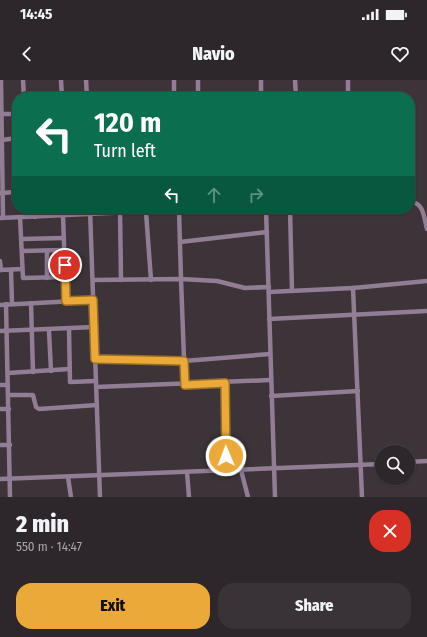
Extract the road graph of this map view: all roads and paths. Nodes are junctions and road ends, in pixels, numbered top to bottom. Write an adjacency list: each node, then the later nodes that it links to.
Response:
1 (1, 80): 18 (street)
2 (23, 80): 10 (street)
3 (61, 80): 11 (street)
4 (86, 80): 12 (street)
5 (174, 80): 13 (street)
6 (198, 80): 14 (street)
7 (261, 80): 15 (street)
8 (295, 80): 16 (street)
9 (348, 80): 17 (street)
10 (24, 92)
11 (62, 92)
12 (87, 92)
13 (174, 92)
14 (198, 92)
15 (261, 92)
16 (296, 92)
17 (348, 92)
18 (1, 114): 19 (street); 20 (street)
19 (12, 114)
20 (1, 127): 22 (street)
21 (12, 139): 22 (street)
22 (2, 140): 23 (street)
23 (1, 152): 25 (street)
24 (12, 192): 25 (street)
25 (1, 193): 37 (street)
26 (415, 202): 38 (street)
27 (76, 214): 34 (street)
28 (90, 214): 55 (street)
29 (120, 214): 56 (street)
30 (146, 214): 57 (street)
31 (179, 214): 42 (street)
32 (266, 214): 39 (street)
33 (290, 214): 61 (street)
34 (61, 216): 36 (street); 40 (street)
35 (20, 217): 36 (street); 37 (street); 41 (street)
36 (35, 217)
37 (2, 218)
38 (427, 229)
39 (267, 232): 42 (street); 60 (street)
40 (64, 238): 41 (street); 43 (street)
41 (22, 239): 44 (street)
42 (180, 242): 54 (street)
43 (64, 250): 45 (street); 48 (street)
44 (22, 251): 45 (street); 49 (street)
45 (47, 251): 47 (street)
46 (0, 261): 50 (street)
47 (47, 264): 48 (street); 53 (street)
48 (65, 265): 52 (street)
49 (22, 269): 51 (street); 53 (street)
50 (0, 270): 51 (street)
51 (12, 270): 66 (street)
52 (65, 277): 53 (street); 63 (street)
53 (47, 278)
54 (181, 279): 57 (street); 60 (street); 79 (street)
55 (93, 280): 56 (street); 62 (street)
56 (121, 280): 57 (street)
57 (151, 280)
58 (427, 281): 59 (street)
59 (353, 288): 61 (street); 69 (street)
60 (269, 290): 61 (street); 70 (street)
61 (292, 291)
62 (93, 300): 63 (street); 71 (street)
63 (66, 301): 64 (street)
64 (31, 303): 66 (street); 74 (street)
65 (6, 304): 66 (street); 67 (street); 73 (street)
66 (12, 304)
67 (0, 305)
68 (427, 311): 69 (street)
69 (355, 316): 70 (street); 91 (street)
70 (269, 319): 77 (street)
71 (94, 327): 72 (street); 78 (street)
72 (69, 330): 75 (street); 80 (street)
73 (7, 331): 74 (street); 76 (street); 83 (street)
74 (31, 331): 75 (street); 82 (street)
75 (49, 331): 81 (street)
76 (0, 332)
77 (270, 354): 79 (street); 84 (street)
78 (95, 359): 79 (street); 85 (street)
79 (184, 361): 89 (street)
80 (69, 369): 81 (street); 85 (street)
81 (51, 370): 82 (street)
82 (33, 372): 83 (street)
83 (8, 373): 88 (street)
84 (270, 380): 86 (street); 93 (street)
85 (96, 381): 90 (street)
86 (225, 383): 89 (street); 105 (street)
87 (0, 385): 88 (street)
88 (8, 385): 92 (street)
89 (185, 385): 90 (street)
90 (96, 387): 94 (street)
91 (358, 391): 93 (street); 102 (street)
92 (8, 395): 94 (street); 96 (street)
93 (271, 396): 103 (street)
94 (97, 405): 107 (street)
95 (0, 409): 96 (street)
96 (9, 409): 98 (street)
97 (0, 445): 98 (street)
98 (10, 445): 110 (street)
99 (427, 461): 100 (street)
100 (415, 462)
101 (375, 464): 102 (street)
102 (361, 465): 103 (street); 117 (street)
103 (274, 469): 104 (street); 116 (street)
104 (242, 470): 105 (street); 115 (street)
105 (226, 471): 106 (street)
106 (188, 472): 107 (street); 114 (street)
107 (99, 476): 108 (street); 113 (street)
108 (68, 477): 110 (street); 112 (street)
109 (0, 479): 110 (street)
110 (11, 479): 111 (street)
111 (10, 497)
112 (71, 497)
113 (100, 497)
114 (189, 497)
115 (248, 497)
116 (275, 497)
117 (362, 497)

